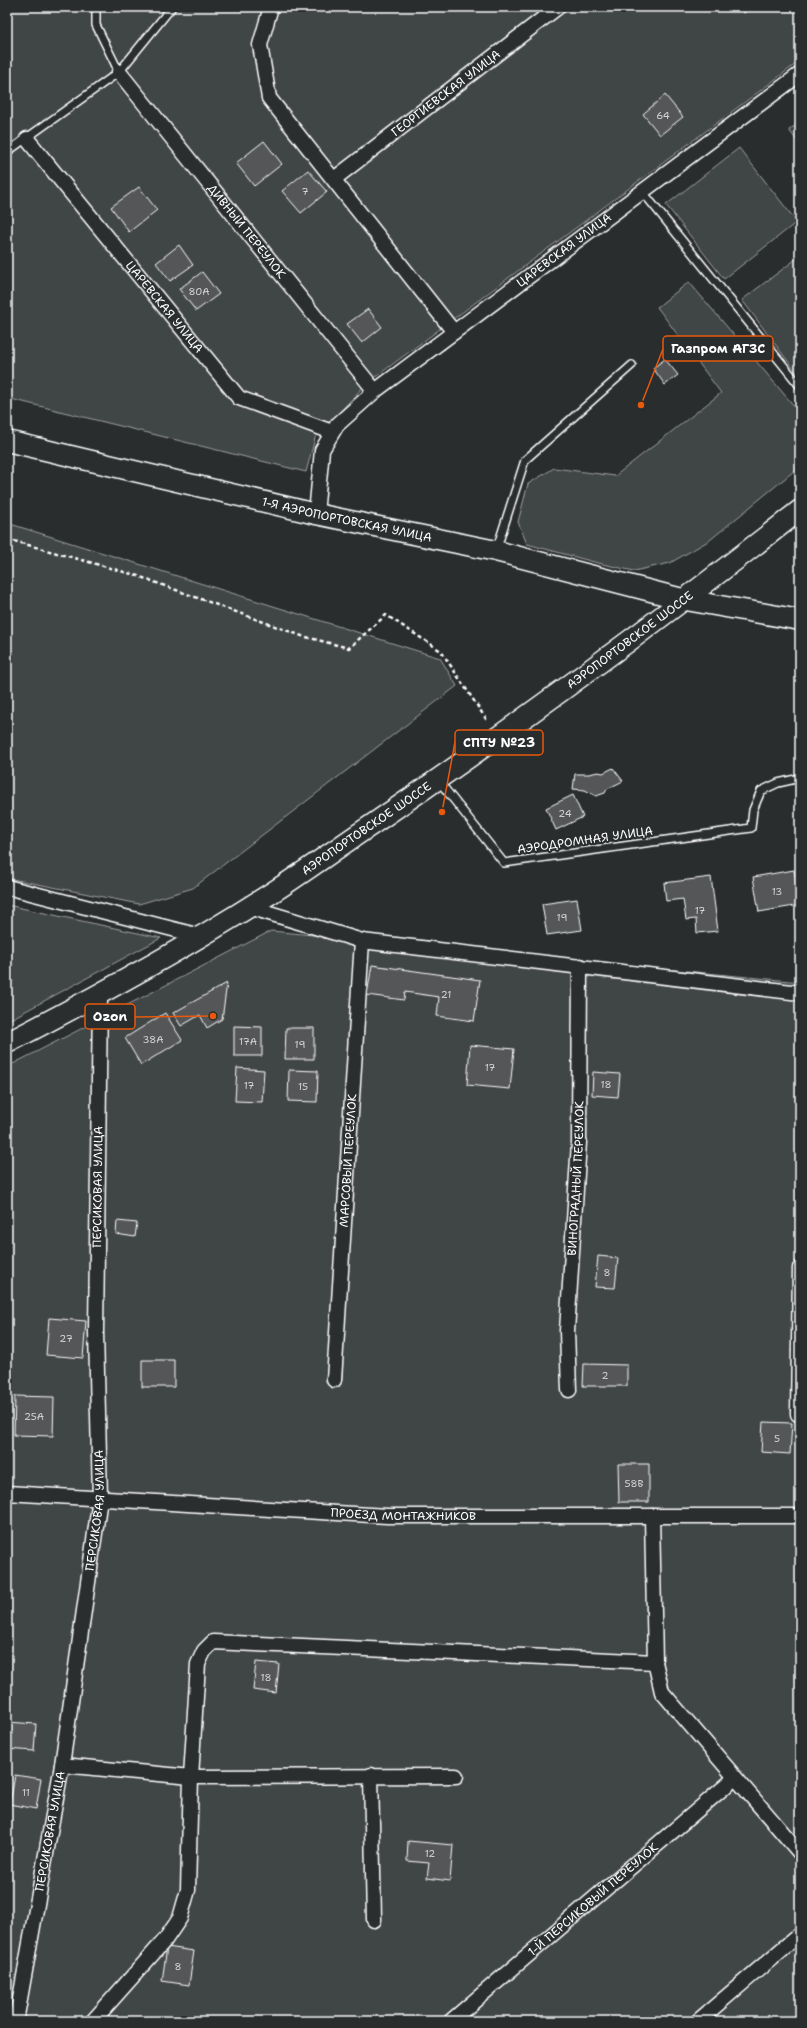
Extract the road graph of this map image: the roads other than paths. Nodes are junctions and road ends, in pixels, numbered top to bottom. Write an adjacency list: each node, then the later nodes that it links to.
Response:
1 (96, 7): 5 (lane)
2 (172, 7): 5 (lane)
3 (271, 7): 9 (street)
4 (558, 7): 9 (street, ГЕОРГИЕВСКАЯ УЛИЦА)
5 (119, 72): 7 (lane); 14 (street, ДИВНЫЙ ПЕРЕУЛОК)
6 (800, 74): 10 (street, ЦАРЕВСКАЯ УЛИЦА)
7 (27, 139): 8 (lane); 15 (street, ЦАРЕВСКАЯ УЛИЦА)
8 (7, 152)
9 (334, 179): 11 (street)
10 (642, 191): 11 (street, ЦАРЕВСКАЯ УЛИЦА); 13 (lane)
11 (454, 332): 14 (street, ЦАРЕВСКАЯ УЛИЦА)
12 (632, 365): 19 (lane)
13 (800, 386)
14 (375, 391): 15 (street, ЦАРЕВСКАЯ УЛИЦА)
15 (332, 432): 18 (street, ЦАРЕВСКАЯ УЛИЦА)
16 (7, 441): 18 (main road, 1-Я АЭРОПОРТОВСКАЯ УЛИЦА)
17 (800, 510): 20 (main road, АЭРОПОРТОВСКОЕ ШОССЕ)
18 (316, 514): 19 (main road, 1-Я АЭРОПОРТОВСКАЯ УЛИЦА)
19 (496, 551): 20 (main road, 1-Я АЭРОПОРТОВСКАЯ УЛИЦА)
20 (686, 600): 21 (main road, 1-Я АЭРОПОРТОВСКАЯ УЛИЦА); 23 (main road, АЭРОПОРТОВСКОЕ ШОССЕ)
21 (800, 620)
22 (800, 778): 23 (lane, АЭРОДРОМНАЯ УЛИЦА)
23 (438, 780): 25 (main road, АЭРОПОРТОВСКОЕ ШОССЕ)
24 (7, 887): 26 (street)
25 (249, 907): 26 (main road, АЭРОПОРТОВСКОЕ ШОССЕ); 27 (street)
26 (200, 936): 30 (main road, АЭРОПОРТОВСКОЕ ШОССЕ)
27 (362, 941): 28 (street); 33 (street, МАРСОВЫЙ ПЕРЕУЛОК)
28 (580, 966): 29 (street); 34 (street, ВИНОГРАДНЫЙ ПЕРЕУЛОК)
29 (800, 993)
30 (100, 995): 31 (main road, АЭРОПОРТОВСКОЕ ШОССЕ); 37 (street, ПЕРСИКОВАЯ УЛИЦА)
31 (7, 1043)
32 (800, 1268): 35 (street)
33 (334, 1380)
34 (569, 1390)
35 (798, 1414)
36 (7, 1493): 37 (street, ПРОЕЗД МОНТАЖНИКОВ)
37 (100, 1498): 38 (street, ПРОЕЗД МОНТАЖНИКОВ); 41 (street, ПЕРСИКОВАЯ УЛИЦА)
38 (652, 1516): 39 (street, ПРОЕЗД МОНТАЖНИКОВ); 40 (street)
39 (800, 1516)
40 (656, 1662): 44 (street); 45 (street)
41 (62, 1766): 44 (street); 49 (street, ПЕРСИКОВАЯ УЛИЦА)
42 (371, 1775): 43 (street); 44 (street); 47 (street)
43 (456, 1776)
44 (191, 1777): 50 (street)
45 (735, 1778): 46 (street); 51 (street, 1-Й ПЕРСИКОВЫЙ ПЕРЕУЛОК)
46 (800, 1853)
47 (374, 1920)
48 (800, 1934): 52 (street)
49 (16, 2021)
50 (93, 2021)
51 (451, 2021)
52 (698, 2021)

